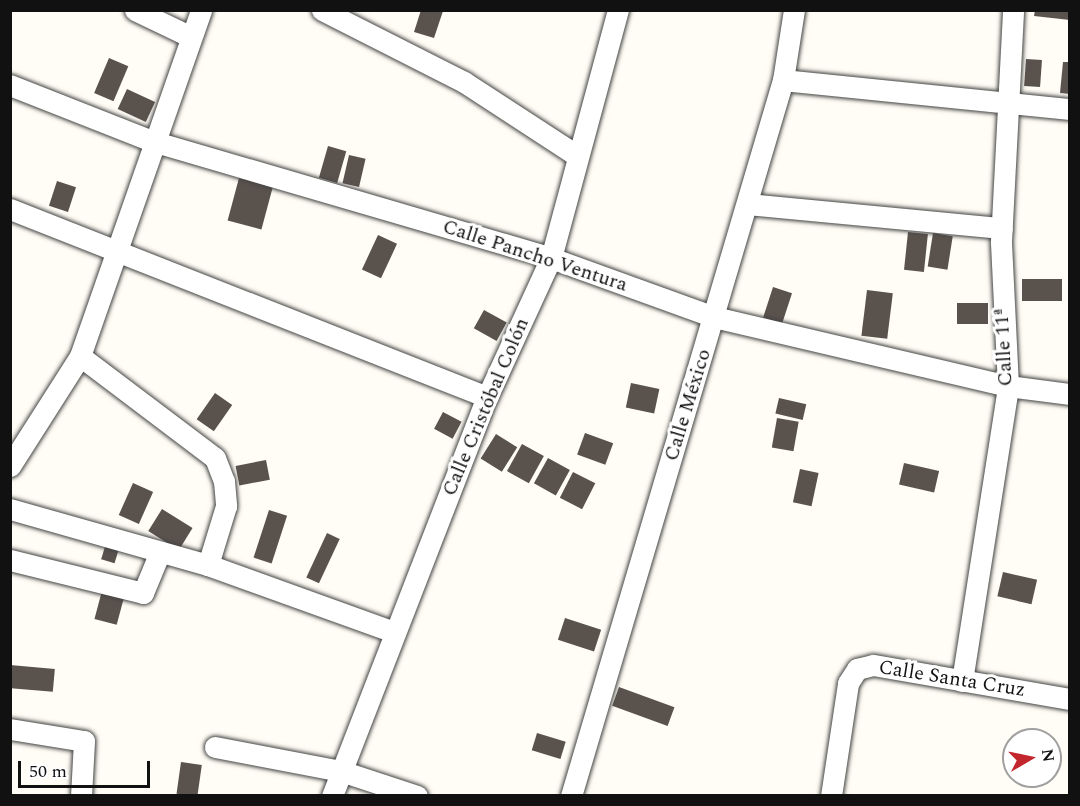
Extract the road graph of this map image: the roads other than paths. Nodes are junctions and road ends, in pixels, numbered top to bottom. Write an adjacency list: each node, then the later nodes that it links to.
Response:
1 (135, 10): 7 (street)
2 (201, 10): 7 (street)
3 (322, 10): 13 (street)
4 (618, 10): 13 (street, Calle Cristóbal Colón)
5 (794, 10): 8 (street, Calle México)
6 (1013, 10): 10 (street, Calle 11ª)
7 (189, 36): 12 (street)
8 (783, 80): 10 (street); 14 (street, Calle México)
9 (10, 85): 12 (street, Calle Pancho Ventura)
10 (1010, 104): 11 (street); 16 (street, Calle 11ª)
11 (1070, 109)
12 (152, 141): 17 (street); 18 (street, Calle Pancho Ventura)
13 (576, 155): 18 (street, Calle Cristóbal Colón)
14 (747, 204): 16 (street); 19 (street, Calle México)
15 (10, 208): 17 (street)
16 (1002, 228): 21 (street, Calle 11ª)
17 (117, 248): 20 (street); 23 (street)
18 (551, 258): 19 (street, Calle Pancho Ventura); 23 (street, Calle Cristóbal Colón)
19 (714, 317): 21 (street, Calle Pancho Ventura); 38 (street, Calle México)
20 (80, 356): 24 (street); 28 (street)
21 (1008, 386): 22 (street, Calle Pancho Ventura); 30 (street, Calle 11ª)
22 (1070, 394)
23 (487, 397): 29 (street, Calle Cristóbal Colón)
24 (10, 466)
25 (10, 509): 26 (street)
26 (160, 552): 27 (street); 28 (street)
27 (10, 560)
28 (208, 565): 29 (street)
29 (394, 632): 34 (street, Calle Cristóbal Colón)
30 (962, 681): 31 (street, Calle Santa Cruz); 39 (street, Calle Santa Cruz)
31 (1070, 699)
32 (10, 729): 35 (street)
33 (214, 747): 34 (street)
34 (341, 771): 36 (street, Calle Cristóbal Colón); 37 (street)
35 (81, 795)
36 (332, 795)
37 (417, 795)
38 (571, 795)
39 (831, 795)

